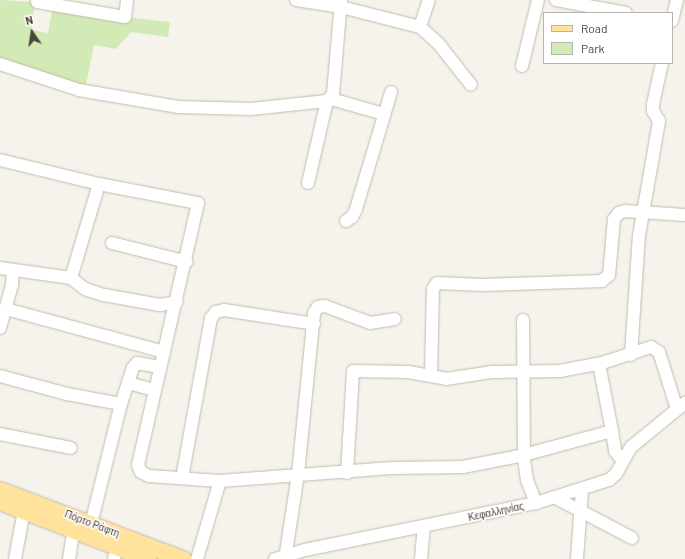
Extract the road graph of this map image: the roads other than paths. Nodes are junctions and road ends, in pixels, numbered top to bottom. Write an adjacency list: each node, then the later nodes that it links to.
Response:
1 (127, 0): 7 (street)
2 (296, 0): 8 (street)
3 (429, 0): 11 (street)
4 (538, 0): 14 (street)
5 (556, 0): 9 (street)
6 (677, 0): 10 (street)
7 (37, 2)
8 (341, 4): 11 (street); 17 (street)
9 (621, 12)
10 (673, 17)
11 (420, 27): 15 (street)
12 (0, 64): 17 (street)
13 (662, 64): 22 (street)
14 (522, 66)
15 (471, 86)
16 (391, 92): 18 (street)
17 (329, 100): 18 (street); 20 (street)
18 (384, 114): 24 (street)
19 (0, 160): 21 (street)
20 (308, 183)
21 (98, 184): 26 (street); 29 (street)
22 (642, 212): 23 (street); 37 (street); 41 (street)
23 (685, 215)
24 (346, 221)
25 (112, 243): 26 (street)
26 (187, 262): 30 (street)
27 (0, 268): 28 (street)
28 (13, 270): 29 (street); 31 (street)
29 (71, 278): 30 (street)
30 (177, 302): 36 (street)
31 (6, 310): 34 (street); 36 (street)
32 (395, 319): 35 (street)
33 (523, 320): 40 (street)
34 (1, 323)
35 (314, 324): 53 (street); 54 (street)
36 (164, 352): 39 (street)
37 (631, 355): 38 (street); 46 (street)
38 (599, 364): 40 (street); 47 (street)
39 (160, 367): 43 (street); 44 (street)
40 (522, 373): 41 (street); 50 (street)
41 (431, 375): 52 (street)
42 (0, 376): 45 (street)
43 (128, 384): 44 (street); 45 (street)
44 (155, 390): 54 (street)
45 (121, 404): 63 (street)
46 (681, 406): 51 (street, Κεφαλληνίας)
47 (612, 432): 50 (street); 51 (street)
48 (0, 434): 49 (street)
49 (71, 448)
50 (524, 455): 52 (street); 60 (street)
51 (622, 460): 56 (street, Κεφαλληνίας)
52 (346, 473): 53 (street)
53 (298, 474): 55 (street); 68 (street)
54 (182, 478): 55 (street)
55 (220, 481): 73 (street)
56 (582, 489): 58 (street, Κεφαλληνίας); 62 (street)
57 (0, 490): 63 (main road, Πόρτο Ράφτη)
58 (556, 498): 60 (street, Κεφαλληνίας); 62 (street)
59 (0, 502): 61 (main road, Πόρτο Ράφτη)
60 (536, 504): 64 (street, Κεφαλληνίας)
61 (24, 511): 65 (main road, Πόρτο Ράφτη); 69 (street)
62 (581, 513): 66 (street); 75 (street)
63 (91, 524): 72 (main road, Πόρτο Ράφτη)
64 (424, 526): 68 (street, Κεφαλληνίας); 74 (street)
65 (74, 529): 67 (main road, Πόρτο Ράφτη); 70 (street)
66 (632, 538)
67 (116, 553): 71 (main road, Πόρτο Ράφτη)
68 (282, 558)
69 (16, 559)
70 (69, 559)
71 (148, 559)
72 (183, 559)
73 (197, 559)
74 (421, 559)
75 (577, 559)

